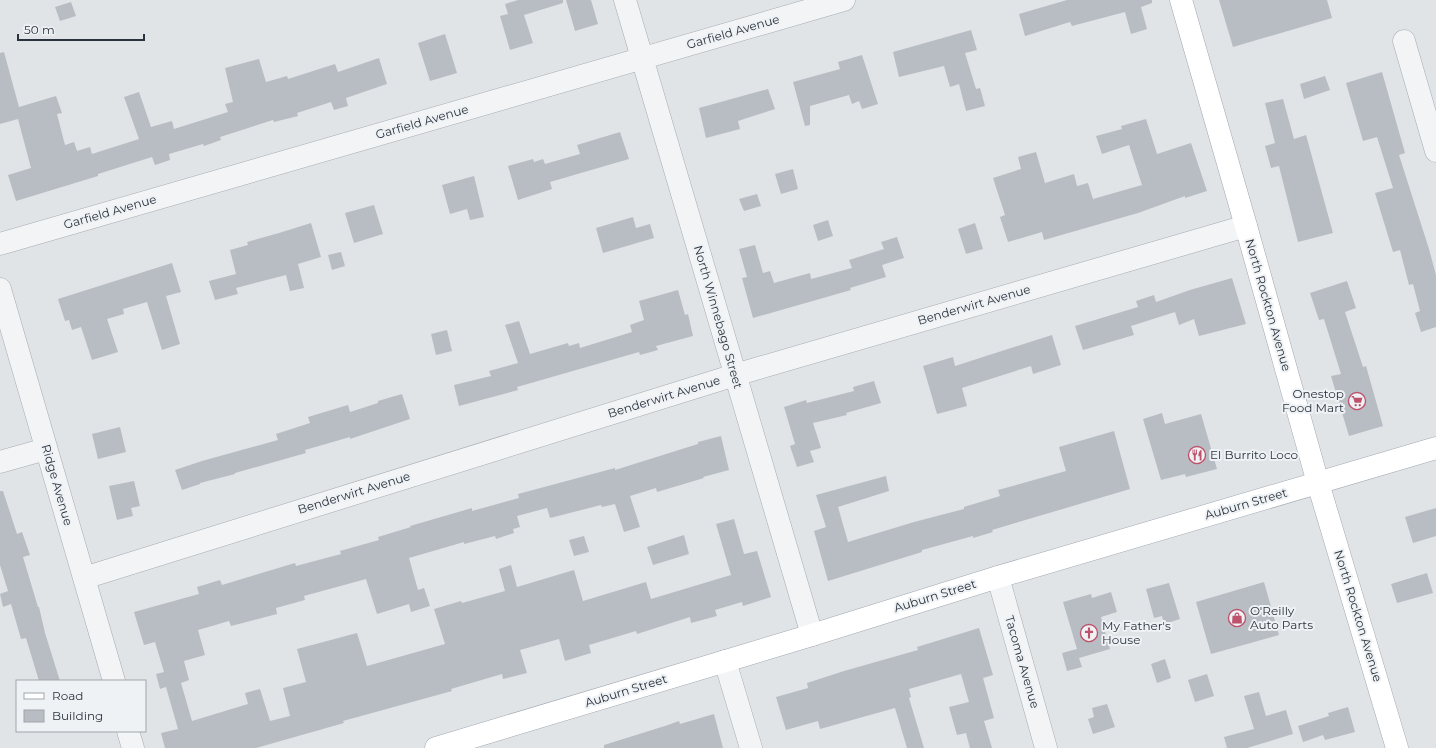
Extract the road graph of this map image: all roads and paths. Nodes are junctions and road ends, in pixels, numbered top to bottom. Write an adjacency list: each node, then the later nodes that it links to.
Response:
1 (625, 0): 5 (street, North Winnebago Street)
2 (844, 0): 5 (street, Garfield Avenue)
3 (1181, 0): 7 (main road, North Rockton Avenue)
4 (1404, 41): 6 (street)
5 (642, 58): 8 (street, Garfield Avenue); 10 (street, North Winnebago Street)
6 (1436, 151)
7 (1246, 226): 10 (street, Benderwirt Avenue); 14 (main road, North Rockton Avenue)
8 (0, 244)
9 (0, 289): 12 (street, Ridge Avenue)
10 (735, 375): 16 (street, Benderwirt Avenue); 17 (street, North Winnebago Street)
11 (1436, 448): 14 (main road, Auburn Street)
12 (46, 449): 13 (street); 16 (street, Ridge Avenue)
13 (0, 462)
14 (1318, 483): 15 (main road, Auburn Street); 26 (main road, North Rockton Avenue)
15 (998, 577): 17 (main road, Auburn Street); 25 (street, Tacoma Avenue)
16 (84, 578): 19 (street, Ridge Avenue)
17 (812, 635): 18 (main road, Auburn Street)
18 (725, 661): 21 (main road, Auburn Street); 24 (street)
19 (114, 680)
20 (128, 732): 22 (street)
21 (460, 745): 23 (main road, Auburn Street)
22 (133, 748)
23 (436, 748)
24 (751, 748)
25 (1046, 748)
26 (1395, 748)

